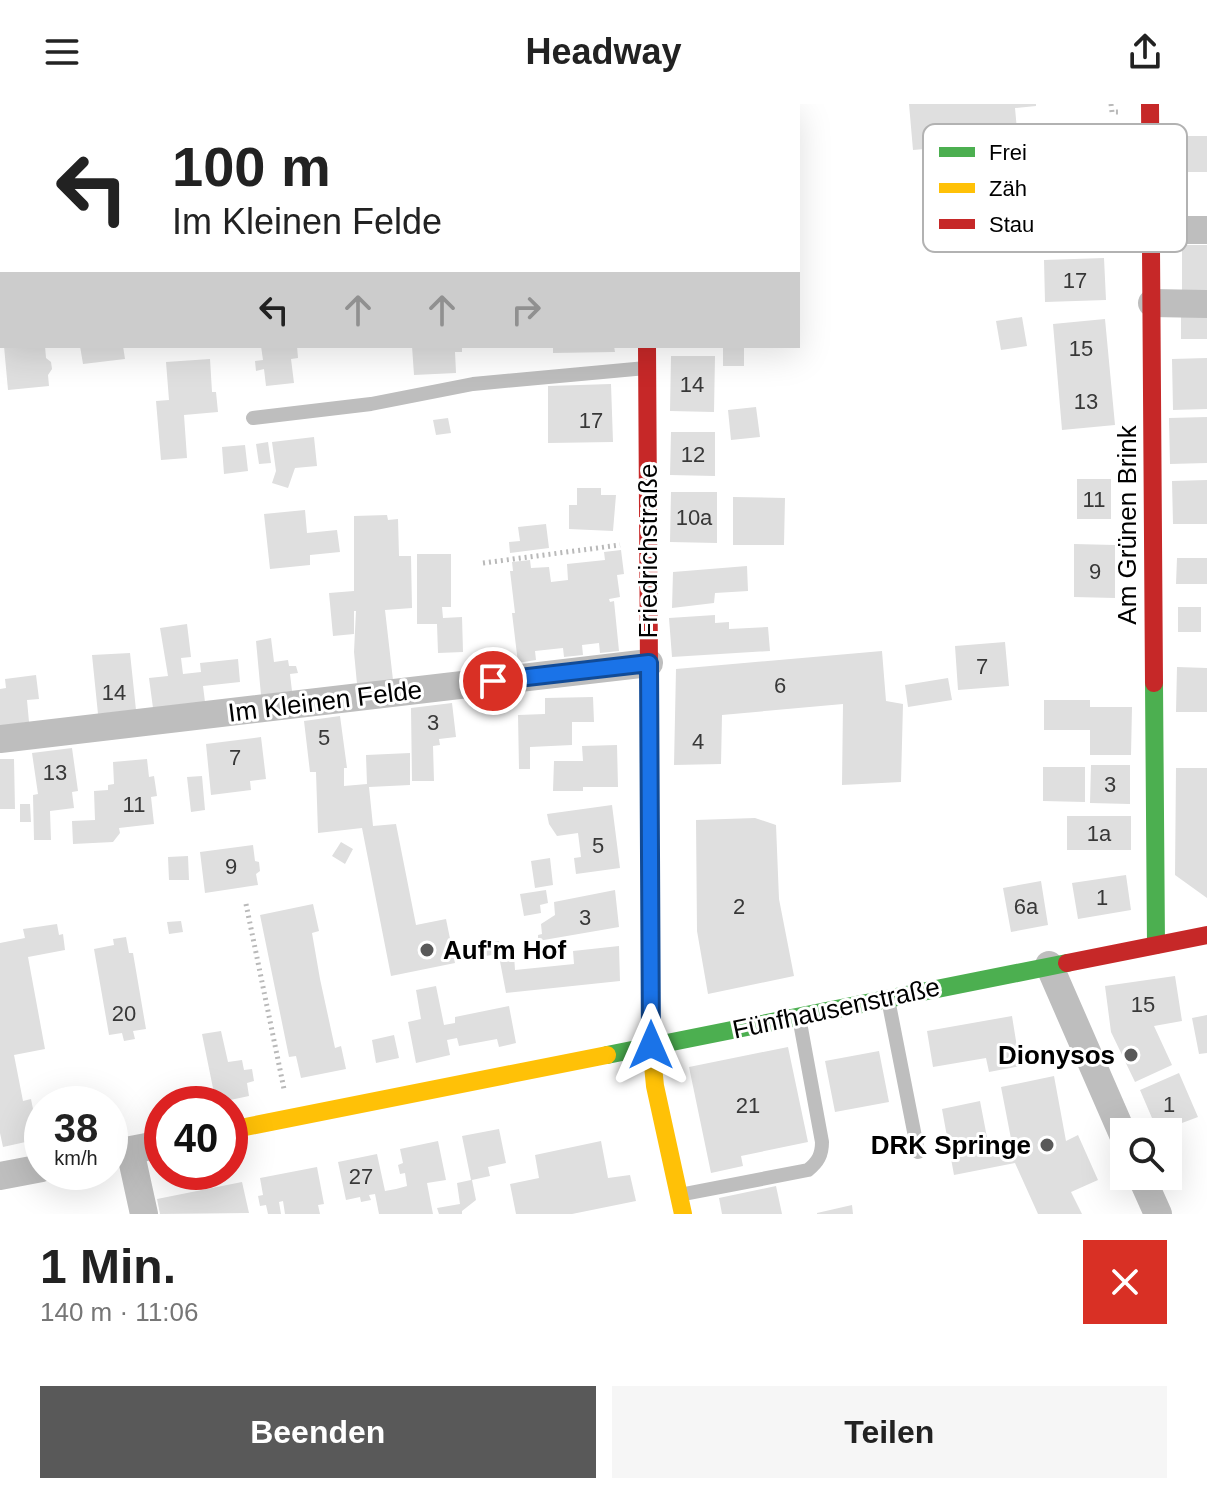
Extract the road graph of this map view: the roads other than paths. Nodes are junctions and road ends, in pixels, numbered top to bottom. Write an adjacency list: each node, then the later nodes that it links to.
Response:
1 (1150, 104): 2 (street, Am Grünen Brink)
2 (1151, 124)
3 (1152, 252): 4 (street, Am Grünen Brink)
4 (1152, 303): 5 (street); 12 (street, Am Grünen Brink)
5 (1207, 304)
6 (647, 348): 7 (street, Friedrichstraße)
7 (647, 368): 8 (lane); 9 (street, Friedrichstraße)
8 (253, 418)
9 (649, 663): 10 (street, Im Kleinen Felde); 16 (street, Friedrichstraße)
10 (0, 739)
11 (1207, 935): 12 (street, Fünfhausenstraße)
12 (1156, 945): 13 (street, Fünfhausenstraße)
13 (1049, 965): 14 (street, Fünfhausenstraße); 17 (street)
14 (888, 997): 15 (street, Fünfhausenstraße); 19 (lane)
15 (798, 1015): 16 (street, Fünfhausenstraße); 24 (lane)
16 (651, 1045): 18 (street, Fünfhausenstraße); 24 (street, Friedrichstraße)
17 (1116, 1118)
18 (248, 1126)
19 (918, 1152)
20 (24, 1171): 22 (street)
21 (128, 1173): 25 (street)
22 (0, 1176)
23 (1147, 1190): 27 (street)
24 (679, 1195): 26 (street, Friedrichstraße)
25 (144, 1214)
26 (683, 1214)
27 (1158, 1214)

